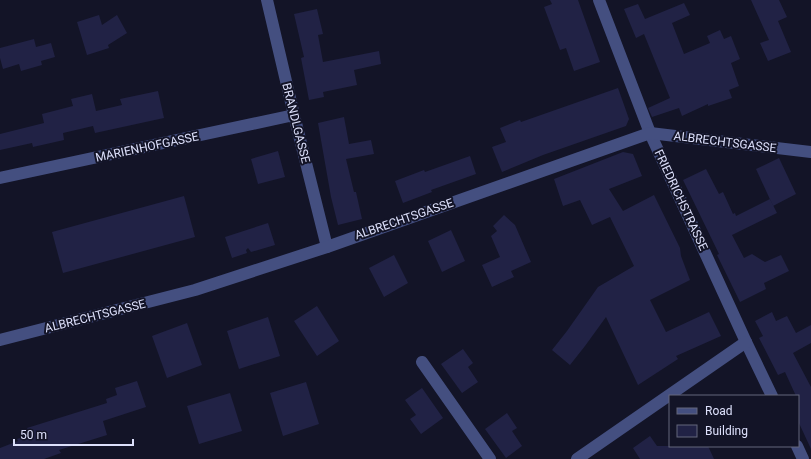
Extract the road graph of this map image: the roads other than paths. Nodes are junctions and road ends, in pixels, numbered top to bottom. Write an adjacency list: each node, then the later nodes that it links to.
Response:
1 (267, 0): 3 (street, BRANDLGASSE)
2 (599, 0): 4 (street, FRIEDRICHSTRASSE)
3 (294, 115): 6 (street, MARIENHOFGASSE); 7 (street, BRANDLGASSE)
4 (650, 133): 5 (street, ALBRECHTSGASSE); 7 (street, ALBRECHTSGASSE); 9 (street, FRIEDRICHSTRASSE)
5 (811, 152)
6 (0, 178)
7 (327, 247): 8 (street, ALBRECHTSGASSE)
8 (0, 340)
9 (746, 342): 12 (street); 13 (street, FRIEDRICHSTRASSE)
10 (422, 362): 15 (street)
11 (669, 395): 16 (street)
12 (669, 395)
13 (772, 395)
14 (797, 447): 17 (street)
15 (490, 459)
16 (577, 459)
17 (803, 459)

